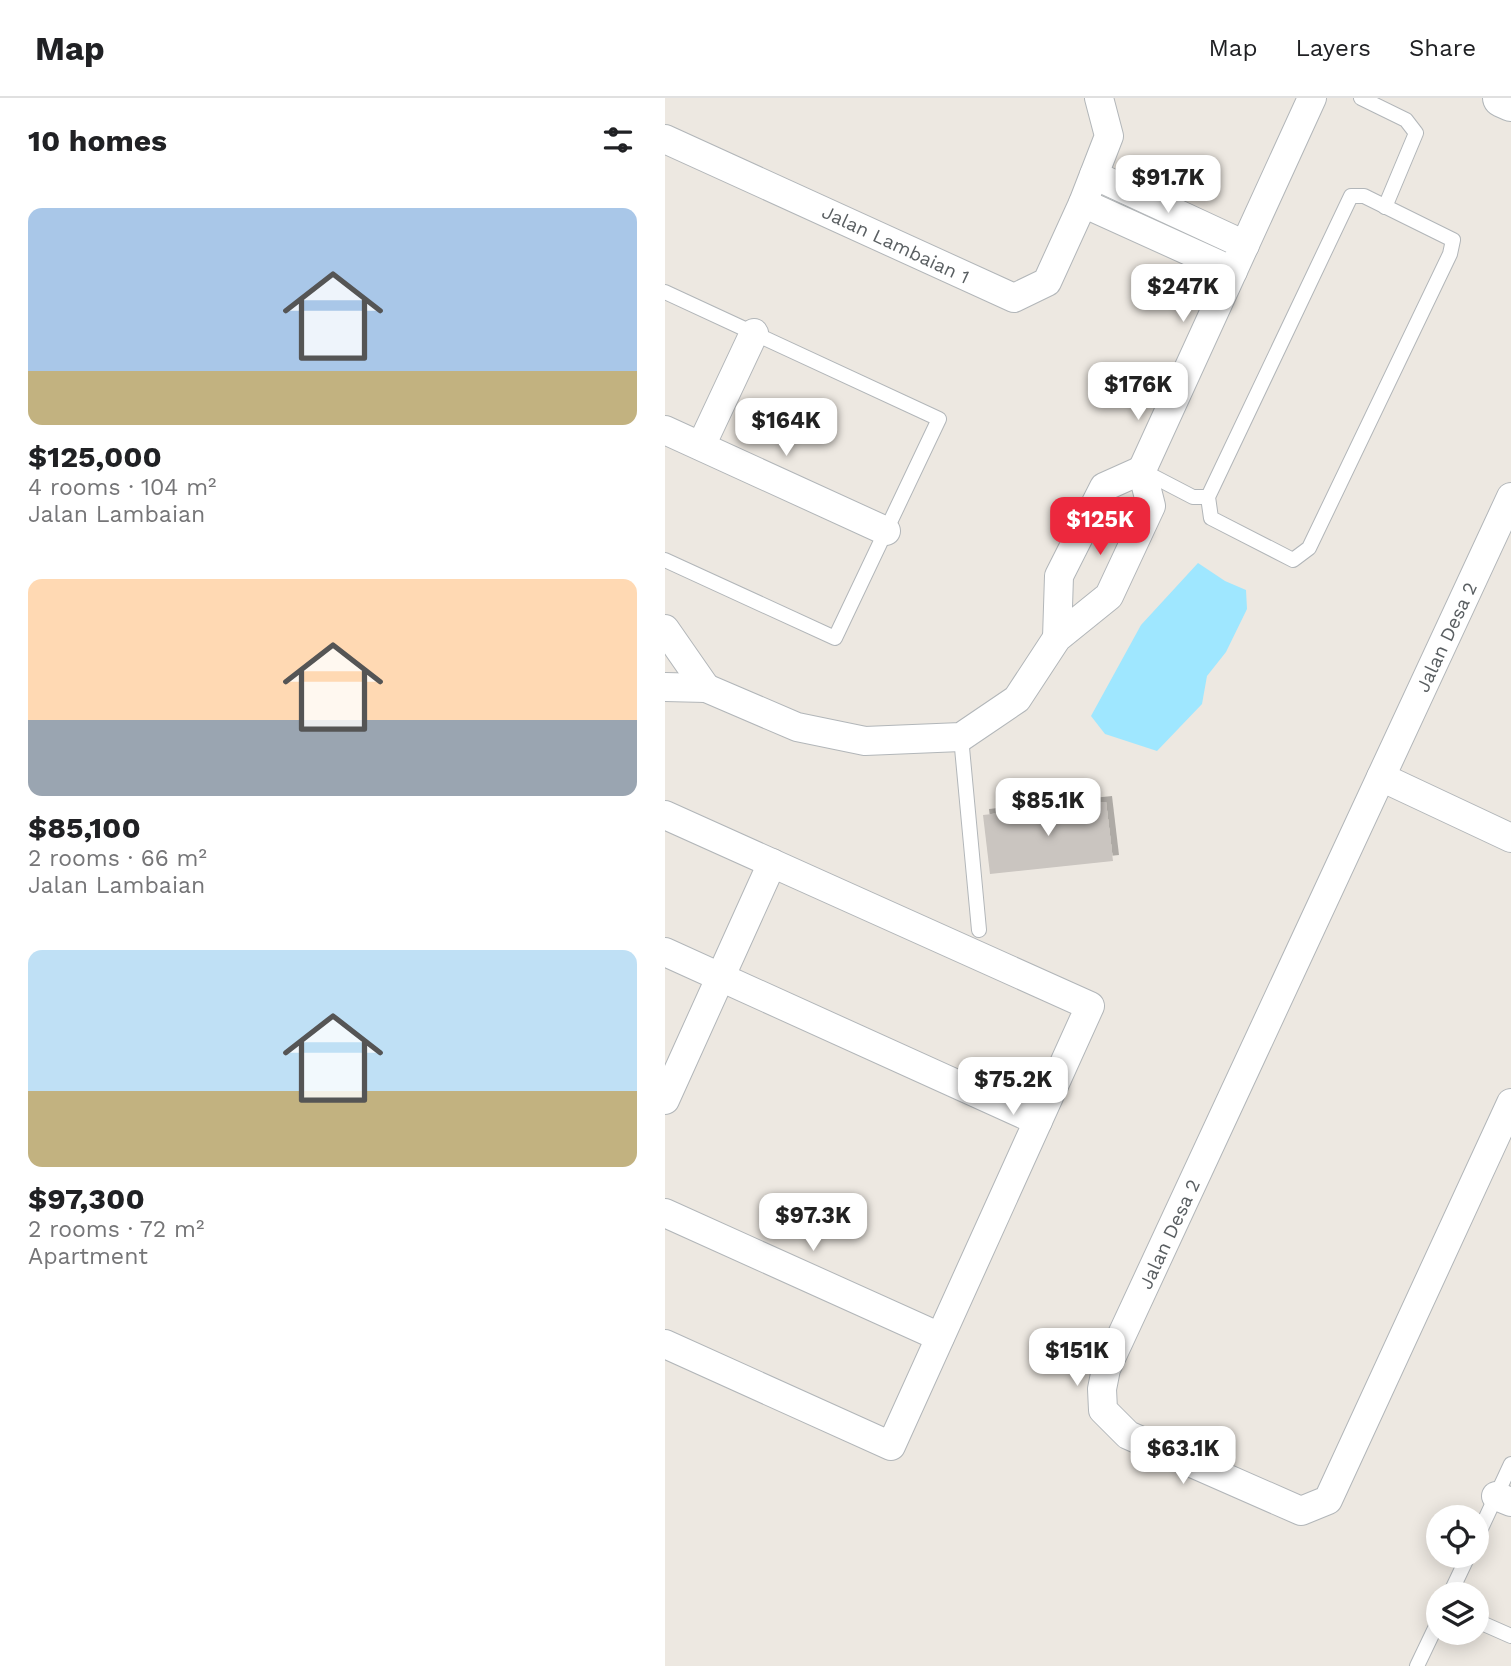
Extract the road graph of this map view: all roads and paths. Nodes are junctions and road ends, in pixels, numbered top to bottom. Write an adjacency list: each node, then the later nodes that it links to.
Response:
1 (1099, 98): 7 (street)
2 (1311, 98): 10 (street)
3 (1361, 98): 9 (lane)
4 (1502, 98): 5 (street)
5 (1511, 102)
6 (665, 139): 8 (street, Jalan Lambaian 1)
7 (1094, 175): 8 (street); 10 (street)
8 (1083, 203): 11 (street)
9 (1385, 207): 17 (lane); 17 (lane)
10 (1245, 245): 11 (street)
11 (1233, 271): 16 (street)
12 (665, 292): 13 (lane)
13 (754, 333): 15 (street); 19 (lane)
14 (665, 431): 15 (street)
15 (701, 446): 19 (street)
16 (1142, 470): 17 (lane); 22 (street); 22 (street)
17 (1207, 497)
18 (1511, 497): 26 (street, Jalan Desa 2)
19 (885, 531): 20 (lane)
20 (665, 560)
21 (665, 629): 24 (street)
22 (1058, 638): 25 (street)
23 (665, 687): 24 (street)
24 (706, 688): 25 (street)
25 (961, 737): 30 (lane)
26 (1381, 777): 28 (street); 34 (street, Jalan Desa 2)
27 (665, 815): 29 (street)
28 (1511, 838)
29 (772, 863): 32 (street); 35 (street)
30 (979, 930)
31 (665, 952): 32 (street)
32 (720, 977): 33 (street); 35 (street)
33 (665, 1100)
34 (1511, 1103)
35 (1038, 1121): 37 (street)
36 (665, 1213): 37 (street)
37 (940, 1337): 38 (street)
38 (665, 1344)
39 (1511, 1464): 40 (lane)
40 (1504, 1499): 41 (lane)
41 (1489, 1520)
42 (1489, 1626): 43 (lane)
43 (1511, 1636)
44 (1427, 1645): 45 (lane)
45 (1417, 1666)

